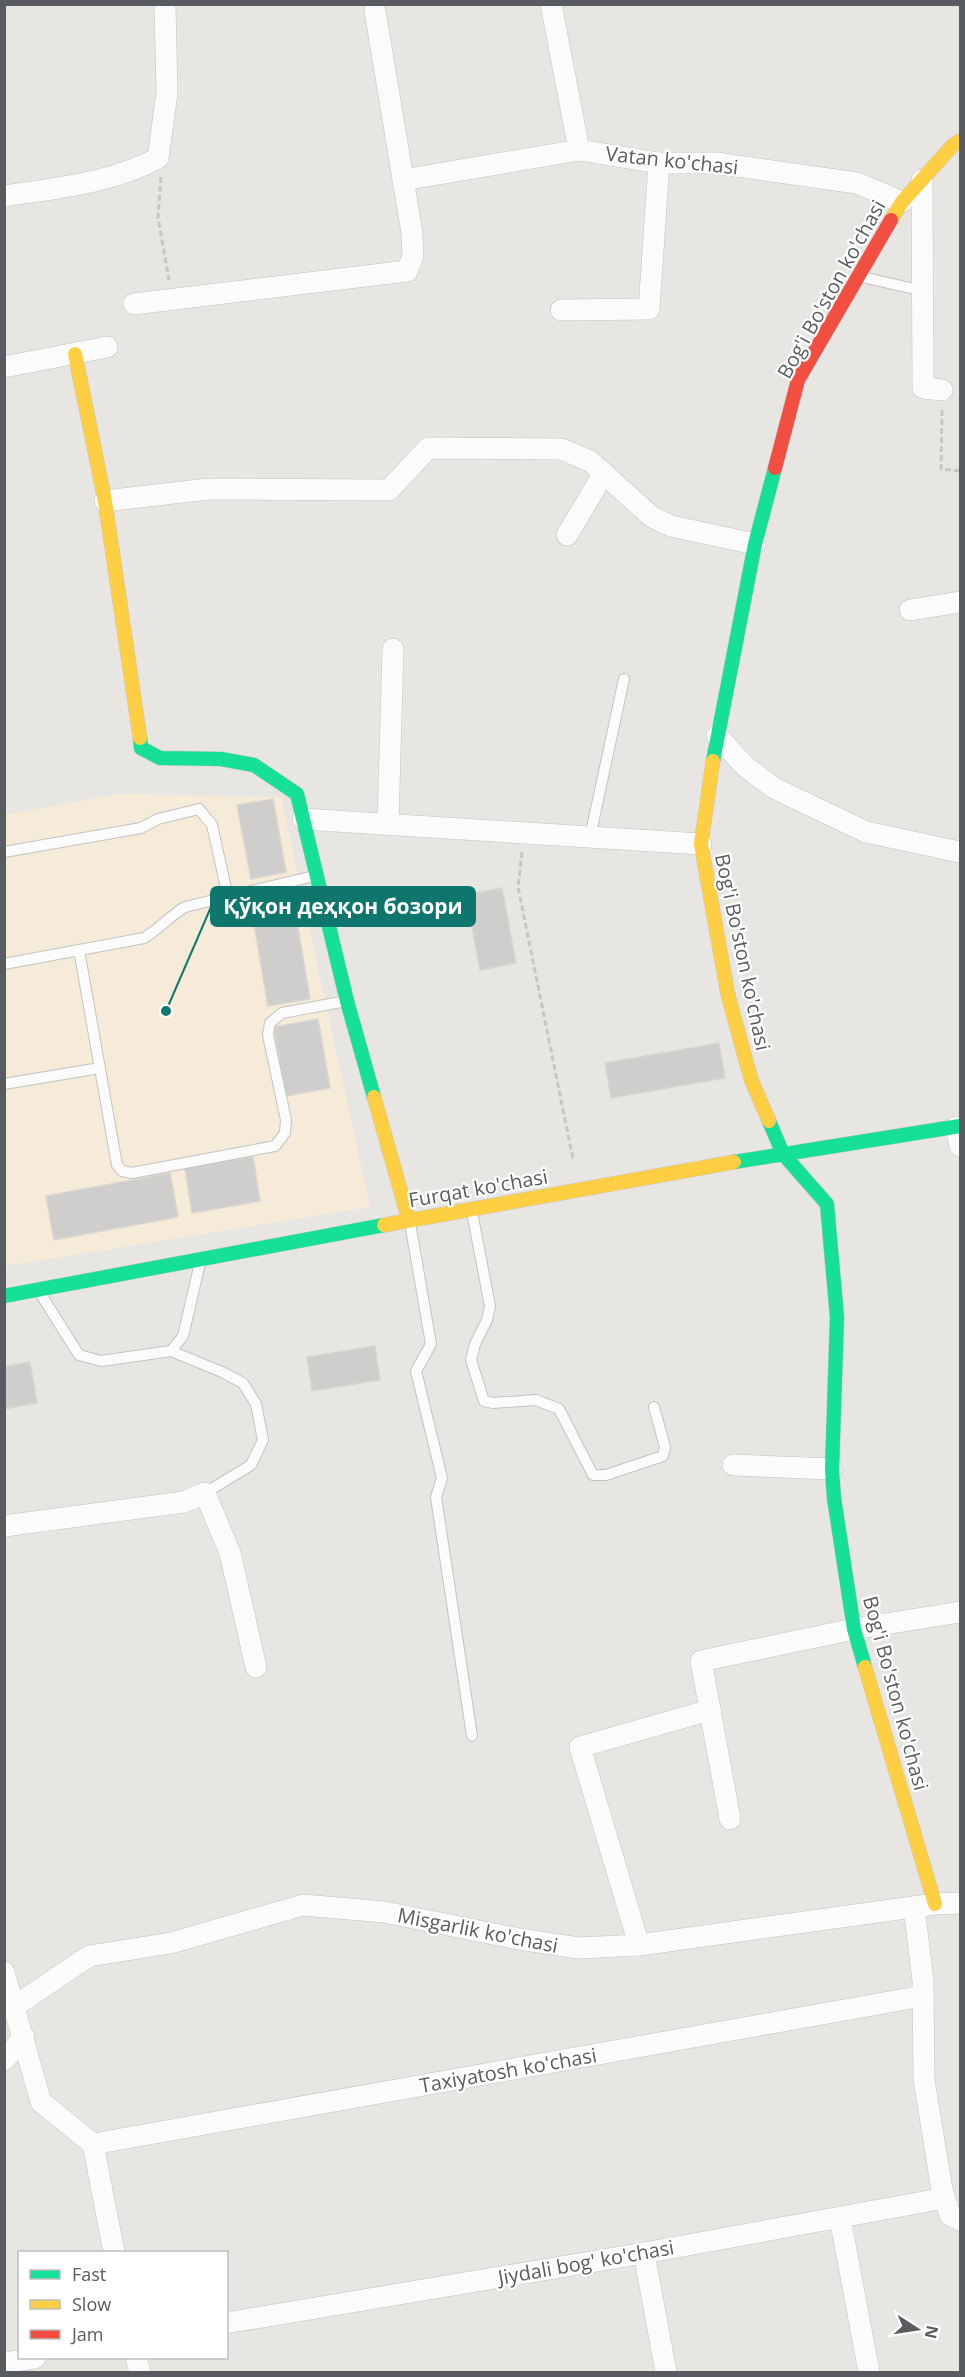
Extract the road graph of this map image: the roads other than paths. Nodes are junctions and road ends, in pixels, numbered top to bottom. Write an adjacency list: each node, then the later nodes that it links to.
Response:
1 (165, 4): 9 (street)
2 (550, 4): 5 (street)
3 (375, 11): 7 (street)
4 (960, 141): 8 (street, Bog'i Bo'ston ko'chasi)
5 (579, 150): 6 (street, Vatan ko'chasi); 7 (street, Vatan ko'chasi)
6 (659, 163): 10 (street, Vatan ko'chasi); 14 (street)
7 (403, 180): 13 (street)
8 (922, 180): 10 (street, Bog'i Bo'ston ko'chasi); 12 (street)
9 (4, 196)
10 (902, 202): 11 (street, Bog'i Bo'ston ko'chasi)
11 (859, 277): 12 (lane); 22 (street, Bog'i Bo'ston ko'chasi)
12 (923, 291): 18 (street)
13 (134, 304)
14 (561, 309)
15 (107, 348): 16 (street)
16 (75, 354): 17 (street); 20 (street)
17 (4, 367)
18 (942, 390)
19 (604, 473): 20 (street); 21 (street); 22 (street)
20 (105, 501): 28 (street)
21 (567, 535)
22 (755, 544): 27 (street, Bog'i Bo'ston ko'chasi)
23 (960, 602): 24 (street)
24 (910, 610)
25 (393, 649): 29 (street)
26 (624, 680): 30 (lane)
27 (717, 736): 31 (street, Bog'i Bo'ston ko'chasi); 33 (street)
28 (303, 819): 29 (street); 34 (street)
29 (388, 824): 30 (street)
30 (590, 837): 31 (street)
31 (701, 844): 42 (street, Bog'i Bo'ston ko'chasi)
32 (4, 852): 35 (lane)
33 (960, 852)
34 (317, 876): 35 (lane); 38 (street)
35 (228, 897): 36 (lane)
36 (79, 951): 37 (lane); 39 (lane)
37 (4, 964)
38 (347, 1001): 39 (lane); 44 (street)
39 (100, 1068): 40 (lane)
40 (4, 1084)
41 (959, 1133): 42 (street, Furqat ko'chasi)
42 (783, 1154): 43 (street, Furqat ko'chasi); 51 (street, Bog'i Bo'ston ko'chasi)
43 (472, 1209): 44 (street, Furqat ko'chasi); 49 (lane)
44 (409, 1220): 45 (street, Furqat ko'chasi); 58 (lane)
45 (201, 1260): 46 (street, Furqat ko'chasi); 48 (lane)
46 (38, 1290): 47 (street, Furqat ko'chasi); 48 (lane)
47 (4, 1296)
48 (171, 1351): 52 (lane)
49 (654, 1407)
50 (733, 1465): 51 (street)
51 (832, 1469): 55 (street, Bog'i Bo'ston ko'chasi)
52 (205, 1493): 53 (street); 56 (street)
53 (4, 1526)
54 (960, 1612): 55 (street)
55 (854, 1629): 57 (street); 61 (street, Bog'i Bo'ston ko'chasi)
56 (256, 1667)
57 (710, 1710): 59 (street); 63 (street)
58 (472, 1736)
59 (730, 1819)
60 (960, 1903): 61 (street, Misgarlik ko'chasi)
61 (936, 1904): 62 (street, Misgarlik ko'chasi)
62 (914, 1907): 63 (street, Misgarlik ko'chasi); 65 (street)
63 (639, 1945): 66 (street, Misgarlik ko'chasi)
64 (4, 1972): 66 (street)
65 (923, 1996): 69 (street, Taxiyatosh koʻchasi); 70 (street)
66 (15, 2006): 67 (street)
67 (24, 2037): 68 (street); 69 (street)
68 (4, 2060)
69 (93, 2144): 73 (street)
70 (945, 2198): 71 (street, Jiydali bog' ko'chasi); 72 (street)
71 (840, 2218): 74 (street, Jiydali bog' ko'chasi); 79 (street)
72 (960, 2220)
73 (114, 2251)
74 (644, 2253): 75 (street, Jiydali bog' ko'chasi); 78 (street)
75 (228, 2323)
76 (29, 2359): 77 (street)
77 (4, 2363)
78 (666, 2373)
79 (868, 2373)

